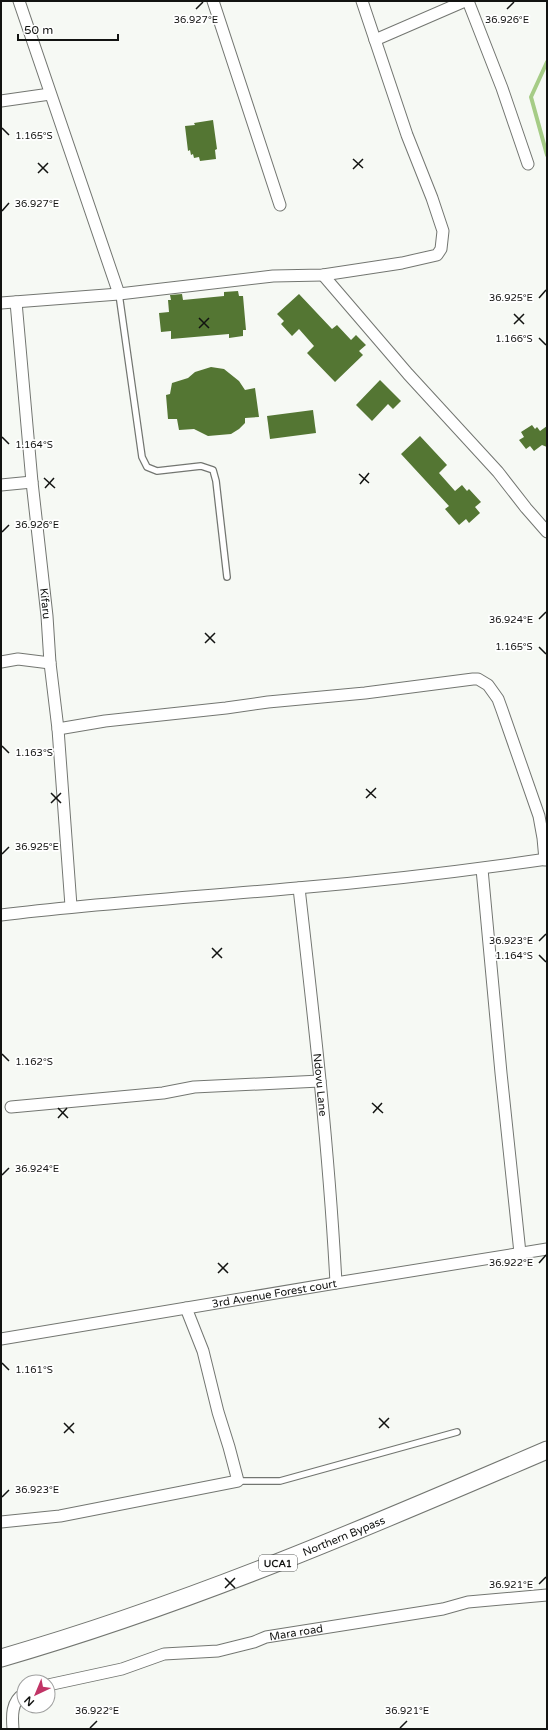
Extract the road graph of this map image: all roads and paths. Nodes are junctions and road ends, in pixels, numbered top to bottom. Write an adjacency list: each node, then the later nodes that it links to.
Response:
1 (19, 1): 6 (street)
2 (213, 1): 9 (street)
3 (362, 1): 5 (street)
4 (466, 1): 5 (street); 8 (street)
5 (375, 40): 10 (street)
6 (50, 94): 7 (street); 11 (street)
7 (1, 100)
8 (528, 164)
9 (280, 204)
10 (323, 275): 11 (street); 16 (street)
11 (119, 294): 12 (street); 17 (lane)
12 (16, 302): 13 (street); 14 (street, Kifaru)
13 (1, 303)
14 (32, 482): 15 (street); 19 (street, Kifaru)
15 (1, 485)
16 (547, 532)
17 (227, 577)
18 (1, 662): 19 (street)
19 (50, 663): 20 (street, Kifaru)
20 (58, 729): 21 (street); 24 (street, Kifaru)
21 (546, 860): 22 (street)
22 (482, 868): 23 (street); 29 (street)
23 (299, 888): 24 (street); 26 (street, Ndovu Lane)
24 (71, 906): 25 (street)
25 (1, 915)
26 (320, 1081): 27 (street); 30 (street, Ndovu Lane)
27 (11, 1107)
28 (547, 1249): 29 (street, 3rd Avenue Forest court)
29 (520, 1253): 30 (street, 3rd Avenue Forest court)
30 (336, 1283): 31 (street, 3rd Avenue Forest court)
31 (186, 1308): 32 (street, 3rd Avenue Forest court); 35 (street)
32 (1, 1339)
33 (457, 1432): 35 (lane)
34 (547, 1450): 38 (main road, Northern Bypass / UCA1)
35 (238, 1482): 36 (street)
36 (1, 1522)
37 (547, 1595): 39 (street, Mara road)
38 (1, 1658)
39 (56, 1683)
40 (16, 1702): 41 (street)
41 (13, 1729)

